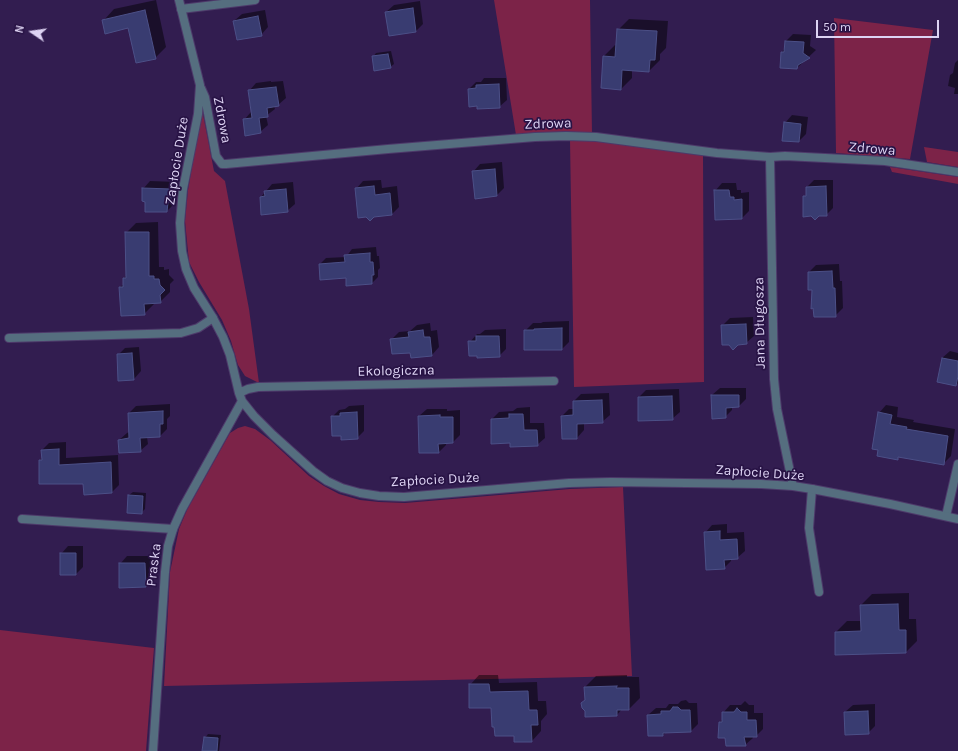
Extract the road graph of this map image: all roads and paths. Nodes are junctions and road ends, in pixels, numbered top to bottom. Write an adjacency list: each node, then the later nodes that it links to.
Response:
1 (179, 0): 3 (street, Zapłocie Duże)
2 (254, 0): 3 (street)
3 (181, 10): 4 (street, Zapłocie Duże)
4 (200, 85): 5 (street, Zdrowa); 7 (street, Zapłocie Duże)
5 (770, 157): 6 (street, Zdrowa); 12 (street, Jana Długosza)
6 (958, 172)
7 (213, 318): 8 (street); 10 (street, Zapłocie Duże)
8 (9, 338)
9 (554, 381): 10 (street, Ekologiczna)
10 (241, 397): 12 (street, Zapłocie Duże); 17 (street, Praska)
11 (958, 464): 14 (street)
12 (793, 486): 13 (street, Zapłocie Duże)
13 (812, 490): 14 (street, Zapłocie Duże); 18 (street)
14 (946, 516): 16 (street, Zapłocie Duże)
15 (22, 519): 17 (street)
16 (958, 519)
17 (173, 529): 19 (street, Praska)
18 (819, 592)
19 (153, 751)

